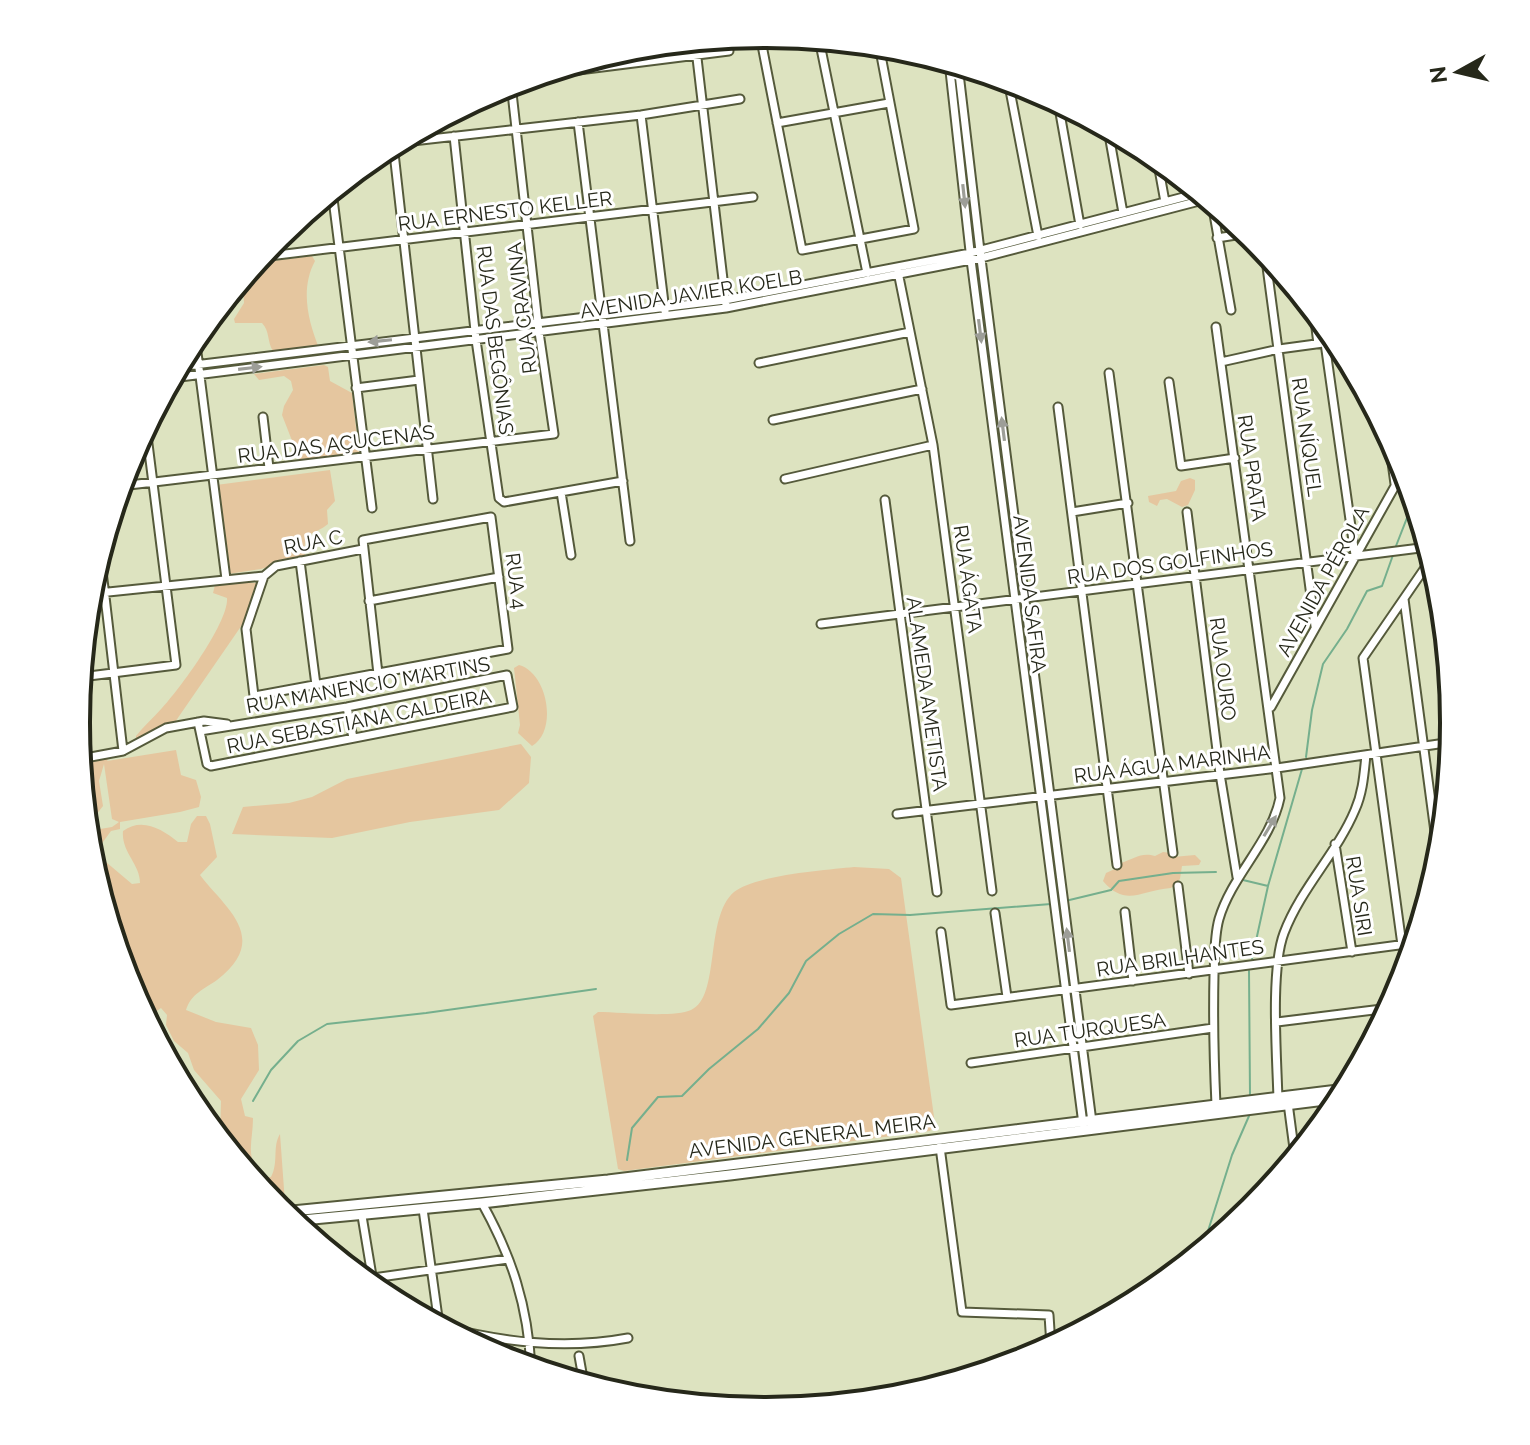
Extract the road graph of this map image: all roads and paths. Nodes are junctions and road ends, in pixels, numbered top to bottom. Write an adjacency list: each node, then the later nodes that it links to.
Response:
1 (763, 48): 18 (street)
2 (821, 50): 14 (street)
3 (729, 51): 5 (street)
4 (696, 52): 5 (street)
5 (697, 56): 7 (street); 13 (street)
6 (881, 59): 12 (street)
7 (609, 67)
8 (955, 76): 45 (street, AVENIDA SAFIRA); 46 (street, AVENIDA SAFIRA, one-way to 46)
9 (1011, 95): 38 (street)
10 (512, 97): 19 (street, RUA CRAVINA)
11 (740, 99): 13 (street)
12 (889, 103): 14 (street); 42 (street)
13 (703, 105): 15 (street); 27 (street)
14 (833, 114): 18 (street); 42 (street)
15 (641, 115): 17 (street); 31 (street)
16 (1061, 117): 36 (street)
17 (578, 122): 19 (street); 33 (street)
18 (777, 123): 42 (street)
19 (516, 129): 20 (street); 35 (street, RUA CRAVINA)
20 (454, 136): 21 (street); 37 (street, RUA DAS BEGÔNIAS)
21 (425, 140)
22 (1111, 143): 32 (street)
23 (395, 159): 41 (street)
24 (1160, 176): 28 (street)
25 (1187, 196): 28 (street, AVENIDA JAVIER KOELB)
26 (753, 197): 27 (street, RUA ERNESTO KELLER)
27 (716, 202): 31 (street, RUA ERNESTO KELLER); 50 (street)
28 (1165, 202): 32 (street, AVENIDA JAVIER KOELB)
29 (1194, 202): 45 (street, AVENIDA JAVIER KOELB)
30 (334, 204): 43 (street)
31 (653, 209): 33 (street, RUA ERNESTO KELLER); 52 (street)
32 (1123, 213): 36 (street, AVENIDA JAVIER KOELB)
33 (591, 218): 35 (street, RUA ERNESTO KELLER); 53 (street)
34 (1214, 219): 40 (street)
35 (528, 224): 37 (street, RUA ERNESTO KELLER); 55 (street, RUA CRAVINA)
36 (1080, 225): 38 (street, AVENIDA JAVIER KOELB)
37 (465, 232): 41 (street, RUA ERNESTO KELLER); 57 (street, RUA DAS BEGÔNIAS)
38 (1038, 236): 45 (street, AVENIDA JAVIER KOELB)
39 (1231, 236): 40 (street)
40 (1217, 238): 51 (street)
41 (402, 239): 43 (street, RUA ERNESTO KELLER); 58 (street)
42 (859, 239): 48 (street)
43 (339, 247): 44 (street, RUA ERNESTO KELLER); 59 (street)
44 (280, 255)
45 (980, 255): 46 (street, AVENIDA JAVIER KOELB); 87 (street, AVENIDA SAFIRA, one-way to 45)
46 (970, 257): 47 (street, AVENIDA JAVIER KOELB); 88 (street, AVENIDA SAFIRA, one-way to 88)
47 (898, 271): 48 (street, AVENIDA JAVIER KOELB); 50 (street, AVENIDA JAVIER KOELB); 56 (street, RUA ÁGATA)
48 (867, 273): 50 (street, AVENIDA JAVIER KOELB)
49 (1268, 274): 62 (street, RUA NÍQUEL)
50 (726, 304): 52 (street, AVENIDA JAVIER KOELB)
51 (1231, 310)
52 (665, 312): 53 (street, AVENIDA JAVIER KOELB)
53 (602, 320): 55 (street, AVENIDA JAVIER KOELB); 92 (street)
54 (1216, 327): 65 (street, RUA PRATA)
55 (539, 328): 57 (street, AVENIDA JAVIER KOELB); 79 (street, RUA CRAVINA)
56 (910, 332): 66 (street); 75 (street, RUA ÁGATA)
57 (476, 335): 58 (street, AVENIDA JAVIER KOELB); 61 (street, AVENIDA JAVIER KOELB); 80 (street, RUA DAS BEGÔNIAS)
58 (413, 338): 59 (street, AVENIDA JAVIER KOELB, one-way to 59); 61 (street)
59 (351, 344): 63 (street); 67 (street, AVENIDA JAVIER KOELB)
60 (1322, 344): 62 (street); 108 (street)
61 (415, 348): 63 (street, AVENIDA JAVIER KOELB); 72 (street)
62 (1279, 349): 65 (street); 110 (street, RUA NÍQUEL)
63 (353, 356): 70 (street, AVENIDA JAVIER KOELB, one-way to 63); 74 (street)
64 (198, 358): 67 (street)
65 (1221, 362): 85 (street, RUA PRATA)
66 (759, 363)
67 (199, 365): 68 (street, AVENIDA JAVIER KOELB); 70 (street)
68 (193, 366)
69 (1109, 373): 99 (street)
70 (200, 375): 71 (street, AVENIDA JAVIER KOELB); 89 (street)
71 (186, 376)
72 (419, 380): 74 (street); 83 (street)
73 (1169, 382): 85 (street)
74 (356, 388): 84 (street)
75 (922, 389): 78 (street); 81 (street, RUA ÁGATA)
76 (1058, 407): 101 (street)
77 (263, 417): 86 (street)
78 (773, 420)
79 (554, 434): 80 (street, RUA DAS AÇUCENAS)
80 (492, 442): 83 (street, RUA DAS AÇUCENAS); 96 (street, RUA DAS BEGÔNIAS)
81 (933, 445): 90 (street); 126 (street, RUA ÁGATA)
82 (149, 449): 93 (street)
83 (427, 450): 84 (street, RUA DAS AÇUCENAS); 97 (street)
84 (365, 457): 86 (street, RUA DAS AÇUCENAS); 100 (street)
85 (1235, 458): 111 (street, RUA PRATA)
86 (269, 468): 89 (street, RUA DAS AÇUCENAS)
87 (1008, 471): 88 (street); 122 (street, AVENIDA SAFIRA)
88 (998, 473): 124 (street, AVENIDA SAFIRA)
89 (212, 475): 93 (street, RUA DAS AÇUCENAS); 116 (street)
90 (785, 479)
91 (1394, 480): 95 (street)
92 (623, 481): 96 (street); 104 (street)
93 (153, 482): 94 (street, RUA DAS AÇUCENAS); 118 (street)
94 (134, 484)
95 (1395, 486): 108 (street, AVENIDA PÉROLA)
96 (561, 492): 107 (street)
97 (433, 499)
98 (885, 500): 127 (street, ALAMEDA AMETISTA)
99 (1128, 503): 101 (street); 117 (street)
100 (372, 508)
101 (1072, 512): 120 (street)
102 (1187, 512): 114 (street, RUA OURO)
103 (491, 517): 106 (street, RUA C); 115 (street, RUA 4)
104 (630, 541)
105 (1417, 548): 108 (street, RUA DOS GOLFINHOS)
106 (363, 549): 109 (street, RUA C); 125 (street)
107 (571, 555)
108 (1355, 555): 110 (street, RUA DOS GOLFINHOS); 129 (street, AVENIDA PÉROLA)
109 (300, 561): 113 (street, RUA C); 133 (street)
110 (1307, 561): 111 (street, RUA DOS GOLFINHOS); 129 (street, RUA NÍQUEL)
111 (1250, 569): 114 (street, RUA DOS GOLFINHOS); 136 (street, RUA PRATA)
112 (1422, 571): 123 (street)
113 (264, 576): 116 (street, RUA C); 133 (street)
114 (1195, 576): 117 (street, RUA DOS GOLFINHOS); 146 (street, RUA OURO)
115 (499, 577): 125 (street); 131 (street, RUA 4)
116 (226, 579): 118 (street, RUA C)
117 (1139, 583): 120 (street, RUA DOS GOLFINHOS); 147 (street)
118 (166, 585): 121 (street, RUA C); 130 (street)
119 (104, 586): 121 (street)
120 (1083, 591): 122 (street, RUA DOS GOLFINHOS); 148 (street)
121 (105, 592): 130 (street)
122 (1025, 598): 124 (street, RUA DOS GOLFINHOS); 149 (street, AVENIDA SAFIRA)
123 (1403, 598): 140 (street); 142 (street)
124 (1015, 599): 126 (street, RUA DOS GOLFINHOS); 149 (street, AVENIDA SAFIRA)
125 (369, 601): 131 (street)
126 (957, 608): 127 (street, RUA DOS GOLFINHOS); 150 (street, RUA ÁGATA)
127 (900, 614): 128 (street, RUA DOS GOLFINHOS); 151 (street, ALAMEDA AMETISTA)
128 (821, 624)
129 (1315, 626): 136 (street, AVENIDA PÉROLA)
130 (114, 673): 132 (street); 141 (street)
131 (378, 674): 133 (street)
132 (92, 676)
133 (316, 685)
134 (347, 707): 135 (street, RUA MANENCIO MARTINS); 137 (street, RUA MANENCIO MARTINS); 138 (street)
135 (513, 707): 138 (street, RUA SEBASTIANA CALDEIRA)
136 (1270, 709): 145 (street, RUA PRATA)
137 (199, 726): 138 (street, RUA SEBASTIANA CALDEIRA); 141 (street, RUA MANENCIO MARTINS)
138 (353, 738)
139 (1439, 744): 140 (street, RUA ÁGUA MARINHA)
140 (1424, 747): 142 (street, RUA ÁGUA MARINHA); 153 (street)
141 (123, 751): 144 (street, RUA MANENCIO MARTINS)
142 (1375, 754): 143 (street, RUA ÁGUA MARINHA); 164 (street)
143 (1366, 755): 145 (street, RUA ÁGUA MARINHA); 154 (street)
144 (92, 757)
145 (1277, 768): 146 (street, RUA ÁGUA MARINHA); 157 (street, RUA PRATA, one-way to 145)
146 (1220, 774): 147 (street, RUA ÁGUA MARINHA); 157 (street, RUA OURO)
147 (1164, 782): 148 (street, RUA ÁGUA MARINHA); 155 (street)
148 (1108, 789): 149 (street, RUA ÁGUA MARINHA); 156 (street)
149 (1045, 795): 150 (street, RUA ÁGUA MARINHA); 170 (street, AVENIDA SAFIRA, one-way to 149); 171 (street, AVENIDA SAFIRA)
150 (982, 802): 151 (street, RUA ÁGUA MARINHA); 159 (street, RUA ÁGATA)
151 (927, 809): 152 (street, RUA ÁGUA MARINHA); 160 (street, ALAMEDA AMETISTA)
152 (897, 814)
153 (1433, 817)
154 (1335, 844): 165 (street, RUA SIRI); 166 (street)
155 (1173, 853)
156 (1117, 865)
157 (1237, 877): 167 (street, RUA PRATA)
158 (1178, 886): 168 (street)
159 (992, 891)
160 (937, 892)
161 (1125, 912): 169 (street)
162 (995, 913): 172 (street)
163 (941, 932): 172 (street, RUA BRILHANTES)
164 (1402, 945): 165 (street, RUA BRILHANTES)
165 (1352, 952): 166 (street, RUA BRILHANTES)
166 (1277, 961): 167 (street, RUA BRILHANTES); 174 (street)
167 (1214, 971): 168 (street, RUA BRILHANTES); 175 (street, RUA PRATA)
168 (1189, 974): 169 (street, RUA BRILHANTES)
169 (1133, 981): 170 (street, RUA BRILHANTES)
170 (1075, 988): 171 (street, RUA BRILHANTES); 176 (street, AVENIDA SAFIRA)
171 (1064, 989): 172 (street, RUA BRILHANTES); 177 (street, AVENIDA SAFIRA)
172 (1007, 997)
173 (1375, 1010): 174 (street)
174 (1277, 1022): 181 (street)
175 (1213, 1028): 176 (street, RUA TURQUESA); 182 (street, RUA PRATA)
176 (1083, 1049): 177 (street, RUA TURQUESA); 183 (street, AVENIDA SAFIRA)
177 (1072, 1050): 178 (street, RUA TURQUESA); 183 (street, AVENIDA SAFIRA)
178 (971, 1063)
179 (1329, 1092): 181 (main road, AVENIDA GENERAL MEIRA)
180 (1325, 1099): 181 (main road, AVENIDA GENERAL MEIRA)
181 (1283, 1101): 182 (main road, AVENIDA GENERAL MEIRA); 183 (main road, AVENIDA GENERAL MEIRA); 185 (street)
182 (1216, 1105): 183 (main road, AVENIDA GENERAL MEIRA)
183 (1088, 1125): 184 (main road, AVENIDA GENERAL MEIRA)
184 (940, 1142): 186 (main road, AVENIDA GENERAL MEIRA); 196 (street)
185 (1292, 1143)
186 (481, 1199): 187 (main road, AVENIDA GENERAL MEIRA); 188 (main road, AVENIDA GENERAL MEIRA); 191 (street)
187 (423, 1209): 188 (main road, AVENIDA GENERAL MEIRA); 193 (street)
188 (361, 1210): 189 (main road, AVENIDA GENERAL MEIRA); 190 (main road, AVENIDA GENERAL MEIRA); 192 (street)
189 (301, 1212)
190 (308, 1218)
191 (508, 1259): 193 (street); 199 (street)
192 (372, 1270)
193 (431, 1270): 194 (street); 195 (street)
194 (381, 1277)
195 (438, 1312)
196 (1050, 1333)
197 (481, 1334): 199 (street)
198 (628, 1338): 199 (street)
199 (530, 1344): 200 (street)
200 (530, 1355)
201 (579, 1356): 202 (street)
202 (582, 1371)

